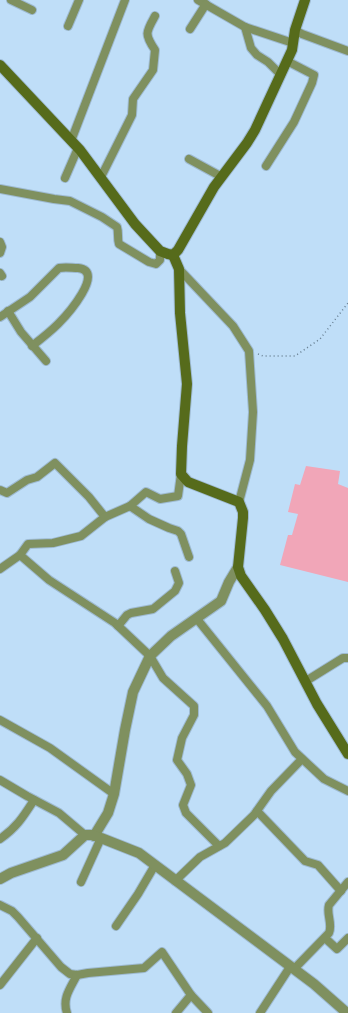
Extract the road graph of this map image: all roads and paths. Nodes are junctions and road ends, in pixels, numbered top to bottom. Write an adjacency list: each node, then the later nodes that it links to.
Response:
1 (11, 0): 7 (street)
2 (79, 0): 9 (street)
3 (125, 0): 18 (street)
4 (198, 0): 6 (street)
5 (305, 0): 12 (main road)
6 (206, 4): 10 (street); 11 (street)
7 (32, 10)
8 (155, 16): 21 (street)
9 (68, 26)
10 (245, 27): 13 (street); 17 (street)
11 (190, 29)
12 (295, 30): 13 (main road); 14 (street)
13 (294, 43): 15 (main road)
14 (348, 51)
15 (287, 61): 17 (main road); 20 (street)
16 (0, 65): 18 (main road)
17 (281, 75): 22 (main road)
18 (75, 144): 21 (main road); 23 (street)
19 (189, 159): 22 (street)
20 (266, 166)
21 (101, 177): 26 (main road)
22 (222, 177): 28 (main road)
23 (64, 178)
24 (0, 189): 26 (street)
25 (0, 242): 27 (street)
26 (160, 250): 28 (main road)
27 (0, 253)
28 (173, 255): 29 (main road)
29 (179, 269): 34 (street); 36 (main road)
30 (348, 303): 34 (path)
31 (8, 311): 32 (street); 33 (street); 33 (street)
32 (0, 317)
33 (32, 346): 35 (street)
34 (249, 351): 38 (street)
35 (46, 361)
36 (181, 474): 38 (main road); 39 (street)
37 (0, 490): 40 (street)
38 (238, 502): 43 (main road)
39 (130, 506): 40 (street); 42 (street)
40 (105, 517): 41 (street)
41 (20, 555): 44 (street); 47 (street)
42 (189, 557)
43 (238, 567): 46 (street); 50 (main road)
44 (0, 569)
45 (175, 570): 47 (street)
46 (197, 619): 48 (street); 53 (street)
47 (118, 626): 48 (street)
48 (150, 656): 56 (street); 61 (street)
49 (348, 658): 50 (street)
50 (306, 682): 52 (main road)
51 (0, 720): 56 (street)
52 (348, 754)
53 (302, 758): 55 (street); 58 (street)
54 (0, 780): 57 (street)
55 (348, 790)
56 (114, 794): 59 (street)
57 (34, 800): 59 (street); 60 (street)
58 (257, 811): 61 (street); 67 (street)
59 (93, 836): 62 (street); 63 (street); 65 (street)
60 (0, 839)
61 (219, 846): 64 (street)
62 (154, 865): 64 (street); 69 (street)
63 (0, 879)
64 (175, 881): 73 (street)
65 (81, 882)
66 (348, 882): 67 (street)
67 (341, 891): 71 (street)
68 (0, 906): 70 (street)
69 (116, 926)
70 (37, 938): 74 (street); 75 (street)
71 (325, 938): 72 (street); 73 (street)
72 (348, 938)
73 (292, 968): 80 (street); 81 (street)
74 (77, 975): 76 (street); 77 (street)
75 (0, 985)
76 (191, 995): 78 (street); 79 (street)
77 (67, 1013)
78 (176, 1013)
79 (208, 1013)
80 (260, 1013)
81 (347, 1013)

